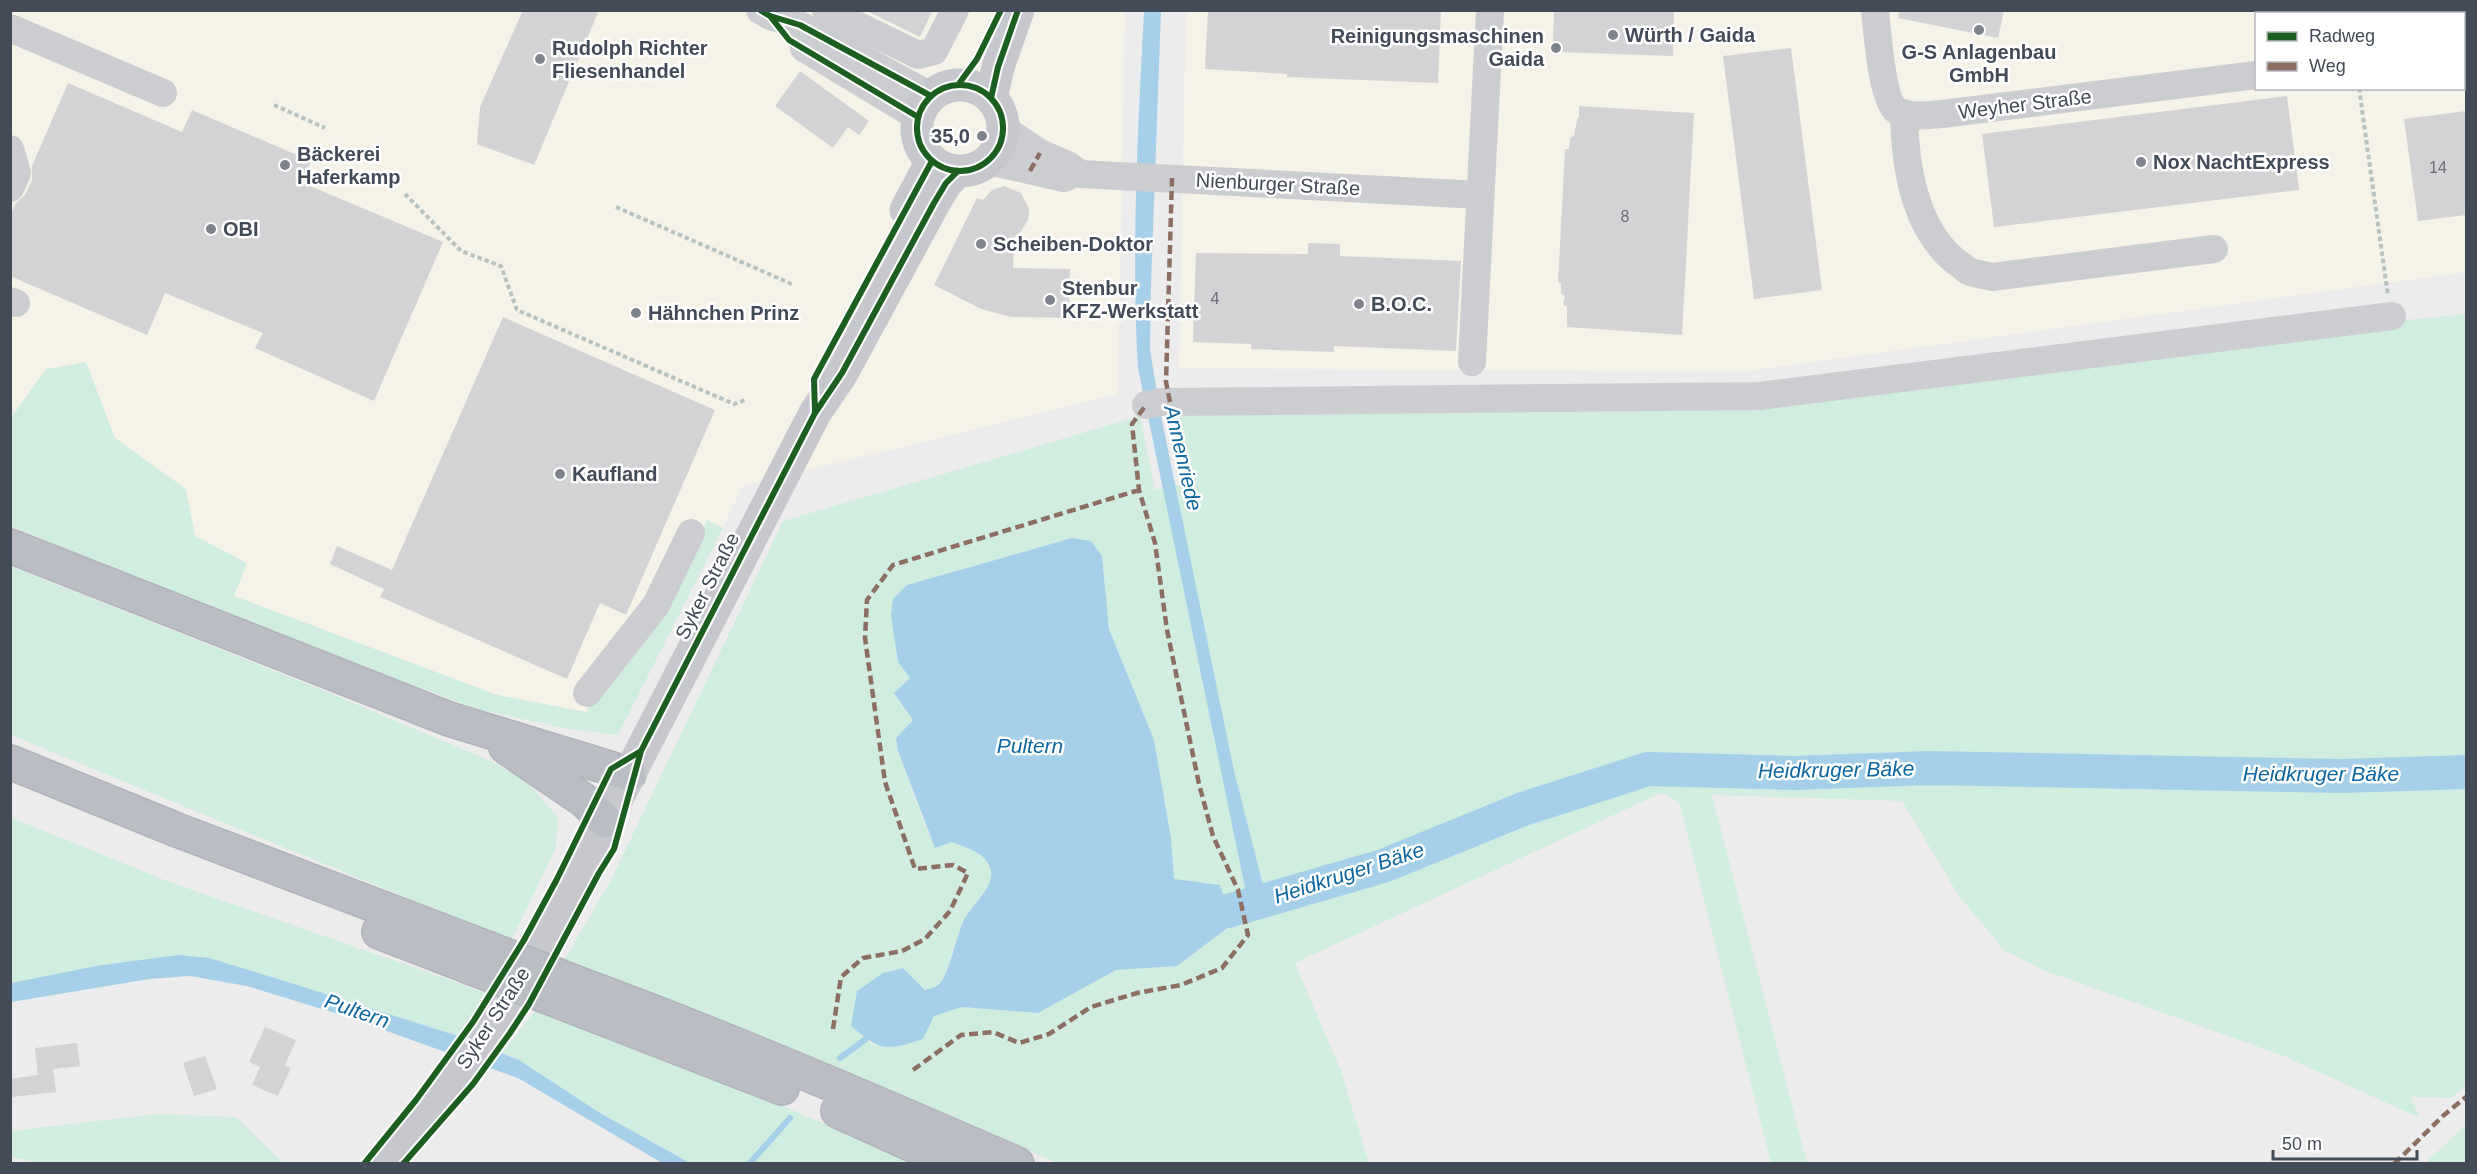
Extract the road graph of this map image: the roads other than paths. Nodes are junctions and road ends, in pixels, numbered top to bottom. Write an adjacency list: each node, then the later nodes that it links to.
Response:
1 (826, 10): 2 (street)
2 (955, 10)
3 (1001, 10): 12 (main road)
4 (1018, 10): 11 (main road)
5 (1490, 10): 19 (street)
6 (1875, 10): 13 (street)
7 (763, 12): 12 (street)
8 (10, 28): 10 (street)
9 (2255, 75): 13 (street, Weyher Straße)
10 (163, 93)
11 (991, 98): 12 (main road); 14 (main road)
12 (936, 99): 16 (main road)
13 (1904, 112): 20 (street)
14 (1004, 128): 16 (main road); 17 (street, Nienburger Straße)
15 (10, 149): 18 (street)
16 (959, 165): 17 (street, Nienburger Straße); 29 (main road, Syker Straße)
17 (1076, 172): 19 (street, Nienburger Straße)
18 (10, 188)
19 (1480, 195): 22 (street)
20 (2214, 249)
21 (2391, 316): 23 (street)
22 (1472, 362)
23 (1153, 403)
24 (691, 533): 26 (street)
25 (10, 546): 27 (highway)
26 (587, 693)
27 (480, 729): 29 (highway); 31 (highway)
28 (10, 762): 32 (highway)
29 (629, 774): 31 (main road, Syker Straße)
30 (10, 786): 32 (highway)
31 (605, 821): 34 (main road, Syker Straße)
32 (477, 957): 33 (highway, bridge)
33 (579, 996): 35 (highway); 36 (highway)
34 (383, 1164)
35 (955, 1164)
36 (1017, 1164)

